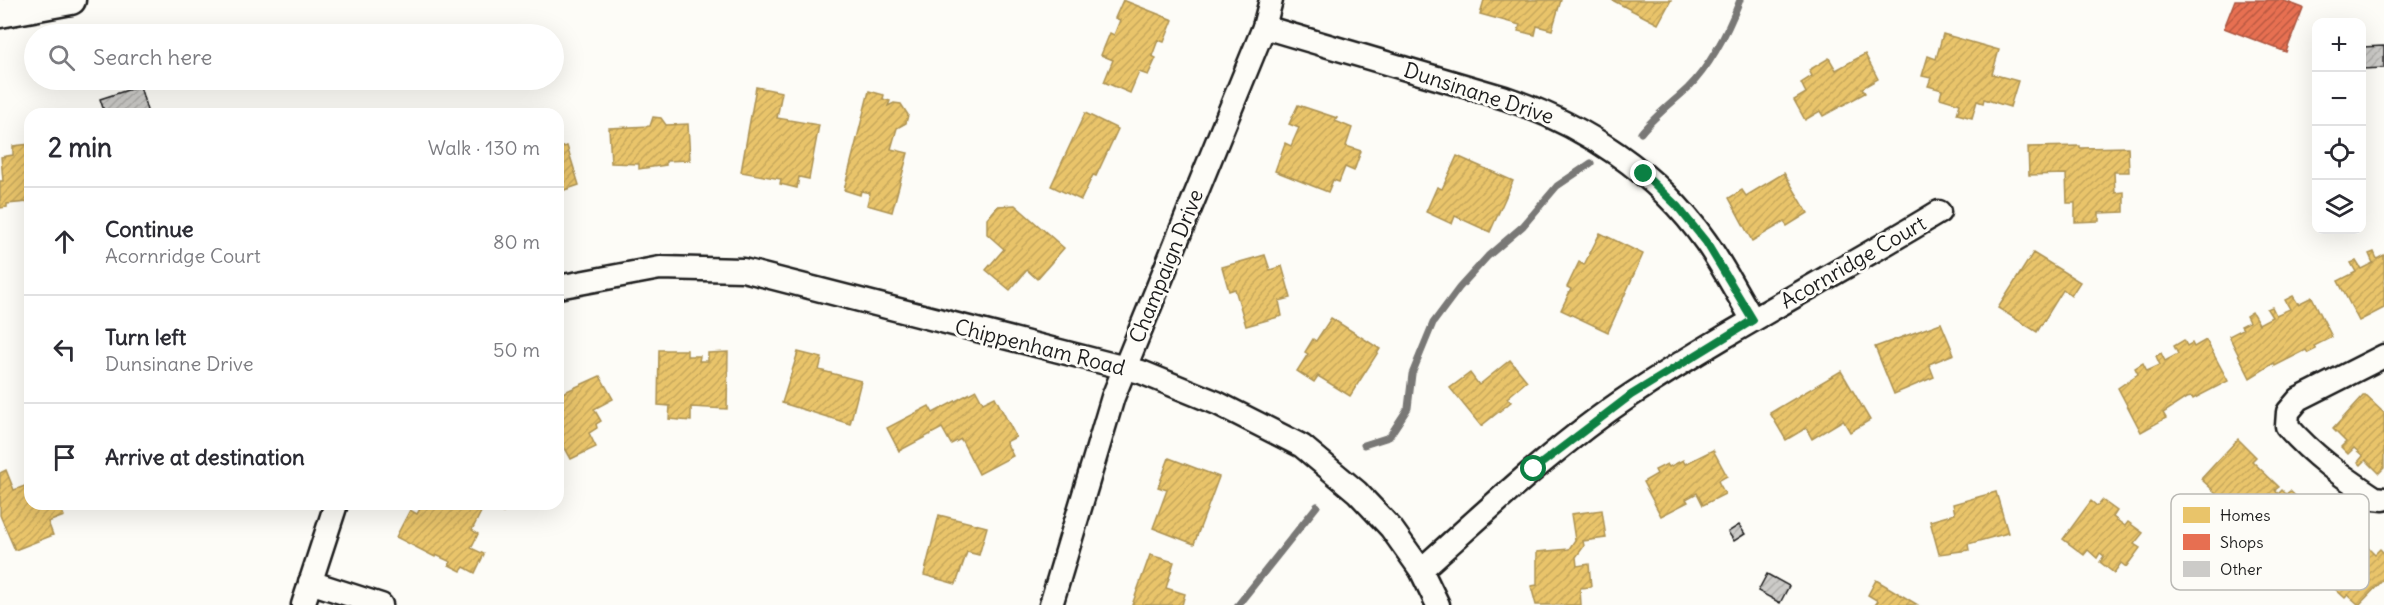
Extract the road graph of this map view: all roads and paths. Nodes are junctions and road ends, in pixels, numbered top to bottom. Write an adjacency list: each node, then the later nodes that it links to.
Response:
1 (71, 0): 3 (street)
2 (1270, 0): 5 (street, Champaign Drive)
3 (32, 4): 4 (street)
4 (0, 13)
5 (1264, 27): 8 (street, Dunsinane Drive); 10 (street, Champaign Drive)
6 (1939, 212): 8 (street, Acornridge Court)
7 (564, 286): 10 (street, Chippenham Road)
8 (1753, 320): 15 (street, Acornridge Court)
9 (2384, 356): 11 (street)
10 (1124, 368): 15 (street, Chippenham Road); 19 (street, Champaign Drive)
11 (2369, 494)
12 (2369, 494): 13 (street)
13 (2384, 499)
14 (334, 510): 16 (street)
15 (1421, 570): 20 (street, Chippenham Road)
16 (310, 582): 17 (street); 18 (street)
17 (303, 605)
18 (381, 605)
19 (1051, 605)
20 (1438, 605)

